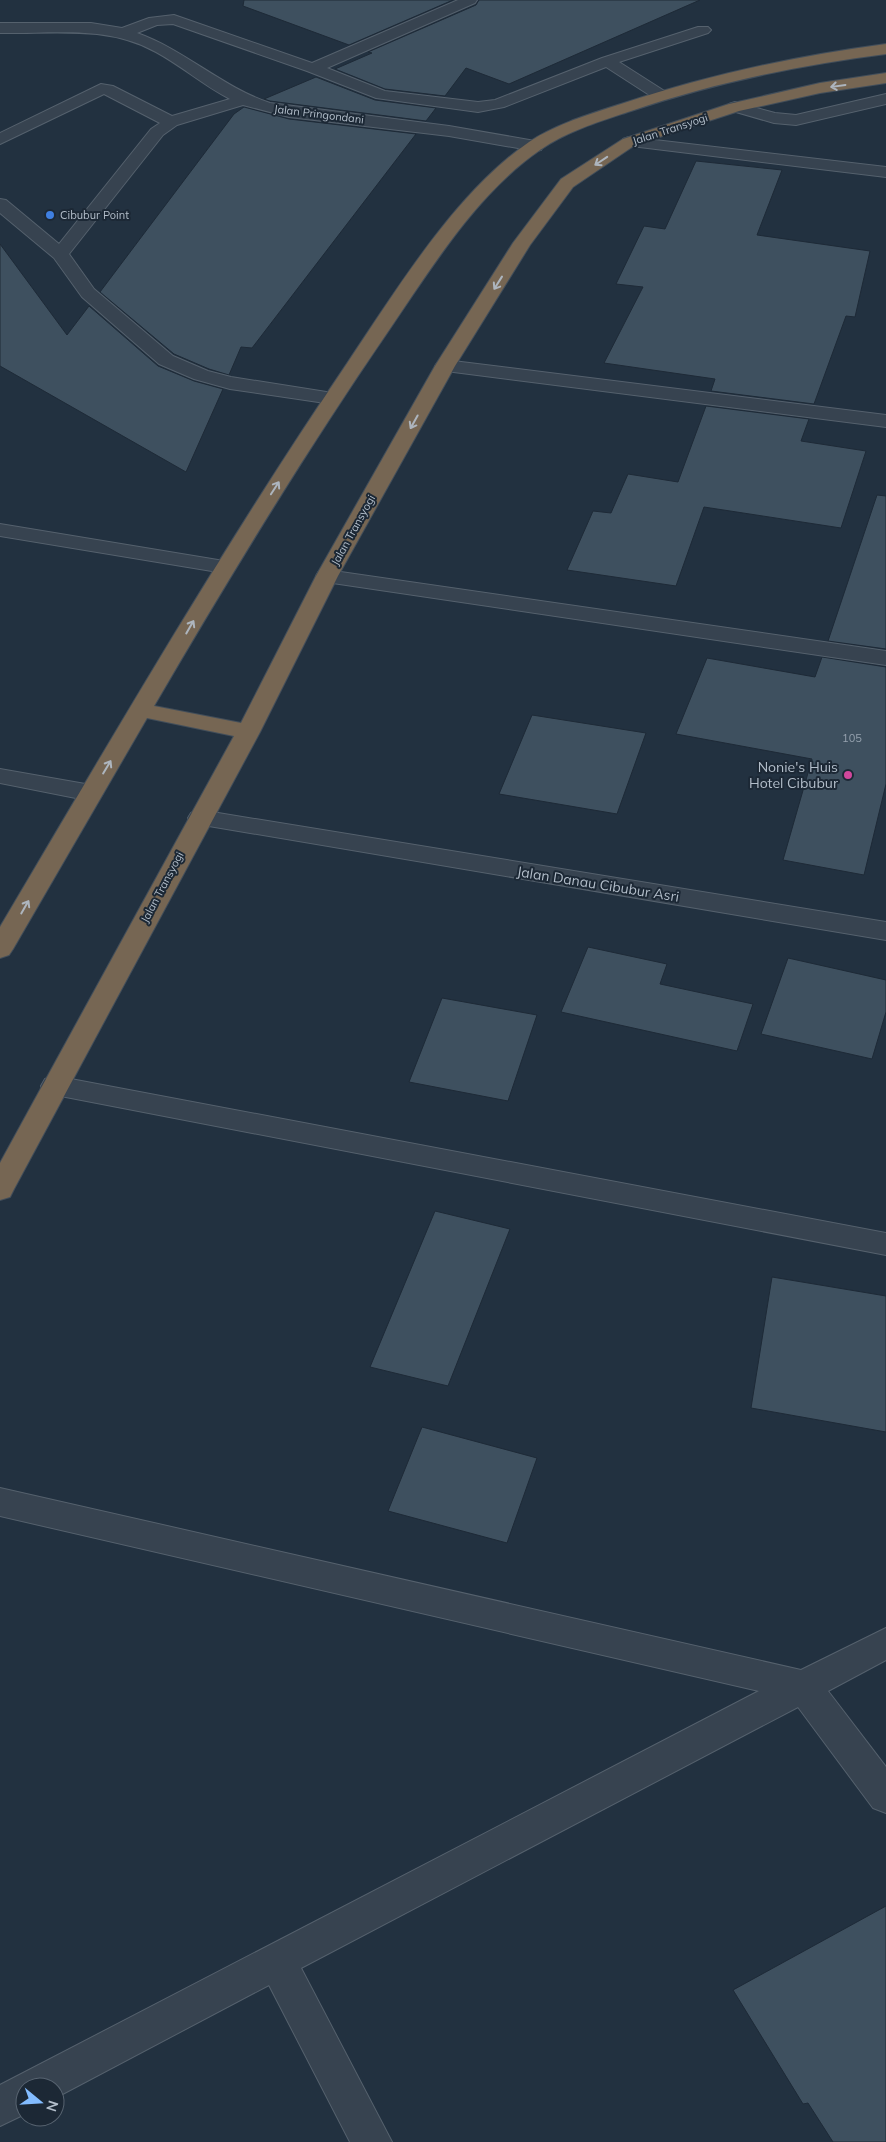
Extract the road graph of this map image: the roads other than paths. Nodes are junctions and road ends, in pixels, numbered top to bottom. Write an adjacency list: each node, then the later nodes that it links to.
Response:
1 (470, 0): 7 (street)
2 (0, 28): 4 (street, Jalan Pringondani)
3 (703, 30): 6 (street)
4 (121, 34): 7 (street); 12 (street, Jalan Pringondani)
5 (886, 49): 10 (highway)
6 (608, 61): 9 (street); 10 (street)
7 (312, 68): 9 (street)
8 (886, 78): 13 (highway, Jalan Transyogi, one-way to 13)
9 (375, 92): 14 (street)
10 (660, 95): 18 (highway)
11 (886, 99): 13 (street)
12 (243, 100): 14 (street, Jalan Pringondani); 15 (street)
13 (735, 108): 17 (highway, Jalan Transyogi)
14 (351, 119): 18 (street, Jalan Pringondani)
15 (171, 122): 16 (street); 21 (street)
16 (0, 139)
17 (629, 142): 19 (street); 22 (highway, Jalan Transyogi, one-way to 22)
18 (535, 146): 23 (highway)
19 (886, 172)
20 (0, 204): 21 (street)
21 (60, 254): 23 (street)
22 (445, 366): 24 (street); 27 (highway, Jalan Transyogi, one-way to 27)
23 (332, 398): 26 (highway, one-way to 23)
24 (886, 421)
25 (0, 530): 26 (street)
26 (224, 567): 29 (highway, one-way to 26)
27 (327, 576): 28 (street); 30 (highway, Jalan Transyogi)
28 (886, 658)
29 (141, 710): 30 (highway); 32 (highway, one-way to 29)
30 (248, 732): 33 (highway, Jalan Transyogi)
31 (0, 776): 32 (street)
32 (92, 793): 35 (highway, one-way to 32)
33 (200, 818): 34 (street, Jalan Danau Cibubur Asri); 36 (highway, Jalan Transyogi)
34 (886, 931)
35 (0, 949)
36 (55, 1086): 37 (highway, Jalan Transyogi); 38 (street)
37 (0, 1189)
38 (886, 1244)
39 (0, 1502): 41 (street)
40 (886, 1643): 41 (street)
41 (803, 1686): 42 (street); 43 (street)
42 (886, 1796)
43 (277, 1961): 44 (street); 47 (street)
44 (55, 2077)
45 (15, 2098): 46 (street)
46 (0, 2106)
47 (372, 2142)

